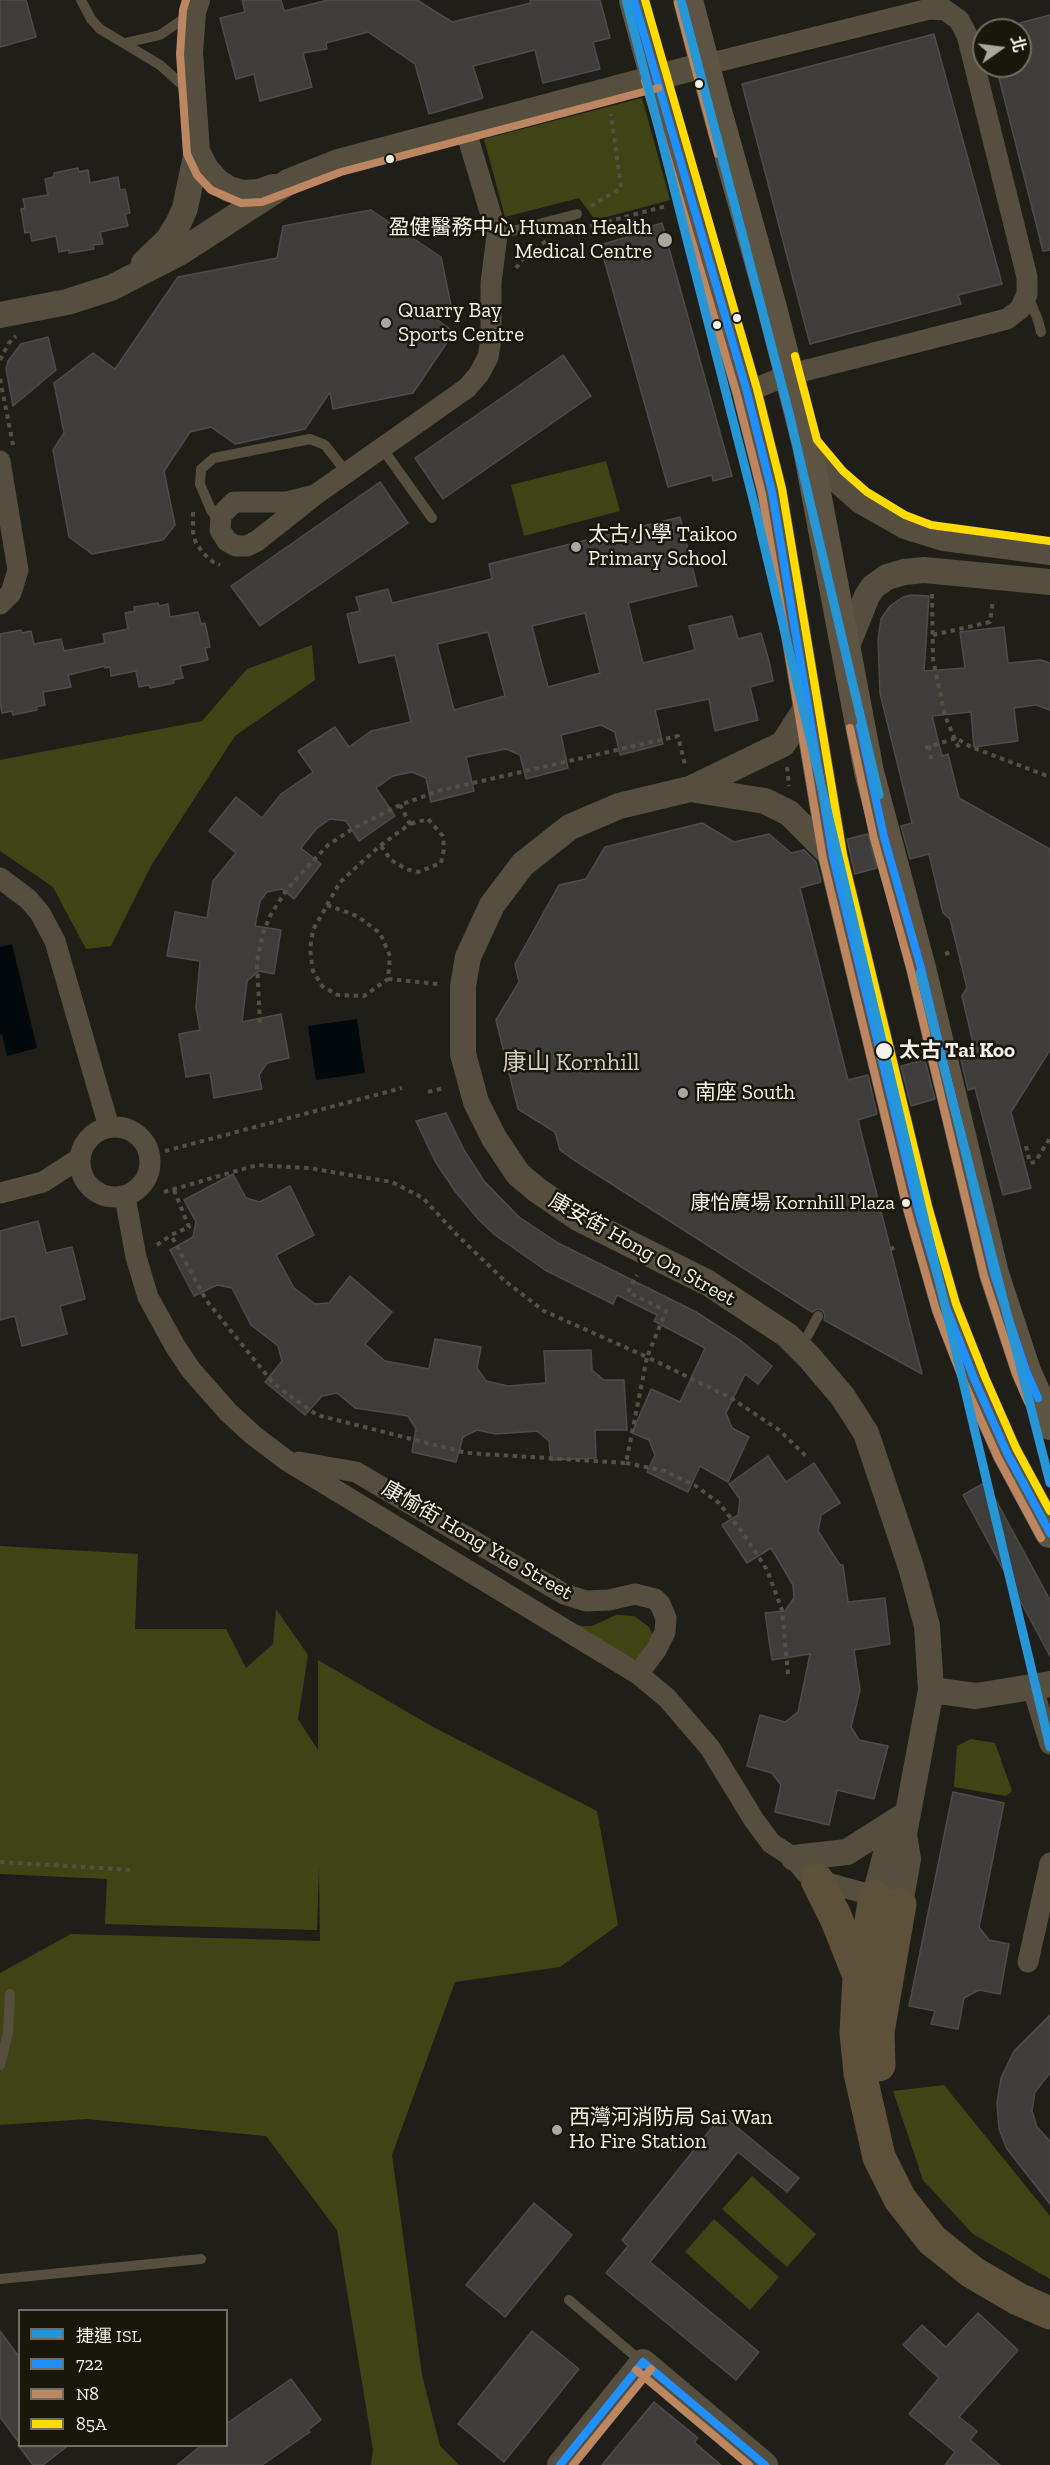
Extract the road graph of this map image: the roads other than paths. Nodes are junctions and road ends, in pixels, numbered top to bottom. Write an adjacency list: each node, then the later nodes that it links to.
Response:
1 (81, 0): 5 (lane)
2 (634, 0): 7 (main road)
3 (688, 0): 6 (main road)
4 (195, 6): 5 (lane); 8 (street)
5 (125, 43): 8 (lane)
6 (704, 65): 7 (street); 15 (street); 18 (main road)
7 (655, 78): 9 (street); 19 (main road)
8 (192, 93): 10 (street)
9 (465, 128): 11 (street); 13 (street)
10 (197, 151): 11 (street); 14 (street)
11 (290, 181): 14 (street)
12 (582, 216): 13 (lane)
13 (497, 235): 21 (street)
14 (124, 282): 16 (street)
15 (1027, 294): 17 (lane); 18 (street)
16 (0, 315)
17 (1041, 332)
18 (788, 375): 19 (street); 20 (main road)
19 (747, 392): 31 (main road)
20 (807, 444): 27 (street); 30 (main road)
21 (382, 448): 23 (street); 25 (lane)
22 (0, 461): 29 (street)
23 (347, 473): 24 (street); 26 (lane)
24 (315, 495): 26 (street); 26 (street)
25 (432, 518)
26 (219, 522)
27 (1050, 552)
28 (1050, 582): 30 (street)
29 (0, 604)
30 (845, 651): 43 (main road)
31 (808, 705): 32 (street, 康安街 Hong On Street); 33 (main road)
32 (688, 778): 33 (street, 康安街 Hong On Street); 42 (street, 康安街 Hong On Street)
33 (833, 857): 45 (main road)
34 (0, 878): 35 (street)
35 (109, 1127): 36 (street); 40 (street)
36 (80, 1158): 37 (street); 38 (street)
37 (43, 1182): 38 (street); 39 (street)
38 (91, 1188): 40 (street)
39 (0, 1193)
40 (125, 1197): 44 (street, 康愉街 Hong Yue Street)
41 (818, 1316): 42 (lane)
42 (798, 1346): 48 (street, 康安街 Hong On Street)
43 (1050, 1425)
44 (286, 1460): 46 (street, 康愉街 Hong Yue Street); 46 (street, 康愉街 Hong Yue Street)
45 (1050, 1533)
46 (638, 1674): 52 (street, 康愉街 Hong Yue Street)
47 (1041, 1687): 48 (street); 49 (street)
48 (931, 1690): 50 (street, 康安街 Hong On Street)
49 (1050, 1744)
50 (906, 1824): 52 (street); 53 (street, 康安街 Hong On Street)
51 (1050, 1863): 54 (street)
52 (806, 1869): 53 (street, 康愉街 Hong Yue Street); 55 (highway)
53 (888, 1900): 55 (highway); 60 (highway)
54 (1028, 1962)
55 (859, 1976): 62 (highway)
56 (10, 1994): 57 (lane)
57 (0, 2065)
58 (201, 2259): 59 (lane)
59 (0, 2279)
60 (1050, 2296)
61 (568, 2300): 63 (lane)
62 (1050, 2313)
63 (643, 2362): 64 (street); 65 (street)
64 (560, 2465)
65 (765, 2465)

